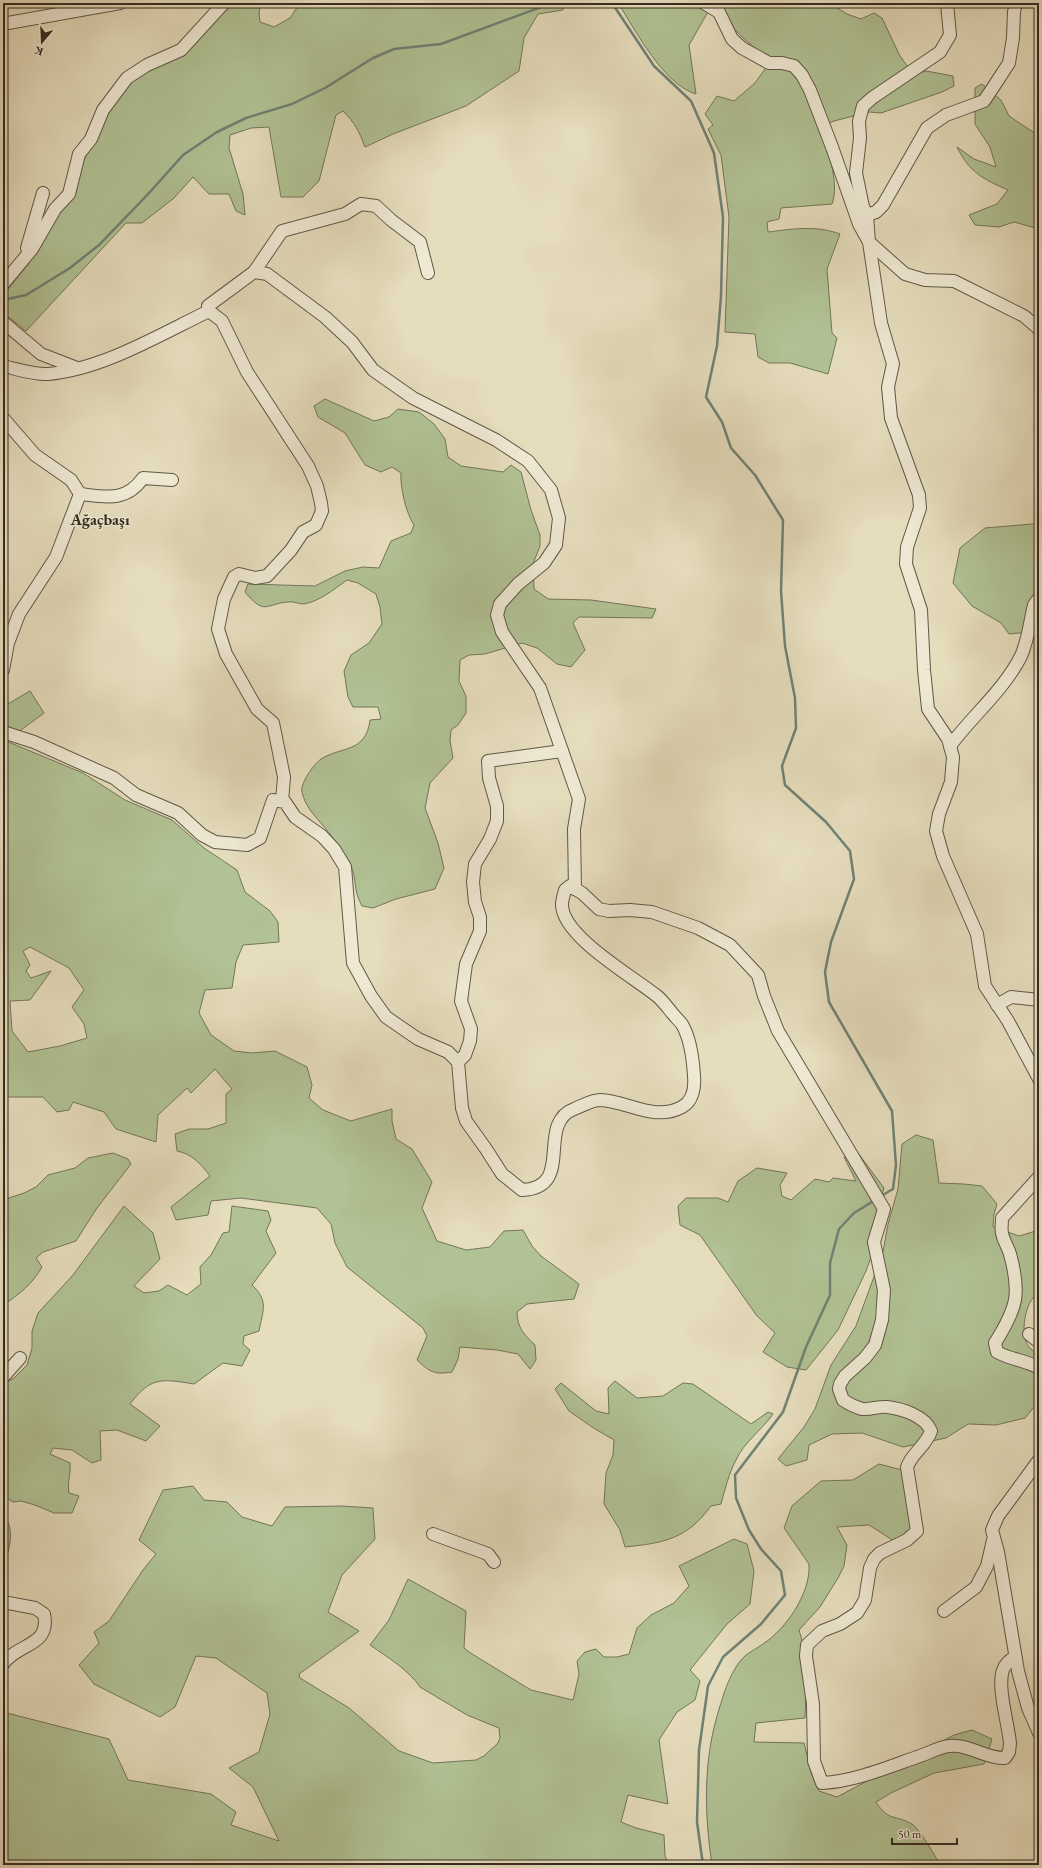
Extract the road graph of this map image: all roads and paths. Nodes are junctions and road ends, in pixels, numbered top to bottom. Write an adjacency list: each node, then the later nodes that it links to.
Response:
1 (120, 3): 6 (street)
2 (224, 3): 10 (street)
3 (704, 3): 9 (street)
4 (947, 3): 8 (street)
5 (1016, 3): 8 (street)
6 (3, 22)
7 (43, 194): 10 (street)
8 (867, 215): 9 (street)
9 (869, 242): 16 (street); 26 (street)
10 (24, 258): 13 (street)
11 (254, 272): 12 (street); 14 (street); 27 (street)
12 (428, 273)
13 (3, 284)
14 (209, 311): 18 (street); 28 (street)
15 (3, 322): 18 (street)
16 (1039, 329)
17 (3, 366): 18 (street)
18 (77, 368)
19 (3, 418): 21 (street)
20 (172, 480): 21 (street)
21 (80, 494): 23 (street)
22 (1039, 598): 26 (street)
23 (8, 630): 24 (street)
24 (3, 670)
25 (3, 732): 28 (street)
26 (950, 746): 31 (street)
27 (562, 751): 29 (street); 32 (street)
28 (282, 801): 32 (street)
29 (575, 889): 32 (street); 46 (street)
30 (1039, 1000): 31 (street)
31 (998, 1005): 33 (street)
32 (458, 1062)
33 (1039, 1079)
34 (1039, 1177): 38 (street)
35 (1029, 1334): 36 (street)
36 (1039, 1342)
37 (20, 1358): 39 (street)
38 (1039, 1368)
39 (3, 1377)
40 (1039, 1460): 42 (street)
41 (433, 1534): 43 (street)
42 (994, 1536): 45 (street); 46 (street)
43 (494, 1562)
44 (3, 1602): 47 (street)
45 (944, 1611)
46 (1015, 1657): 48 (street)
47 (3, 1664)
48 (1039, 1733)

